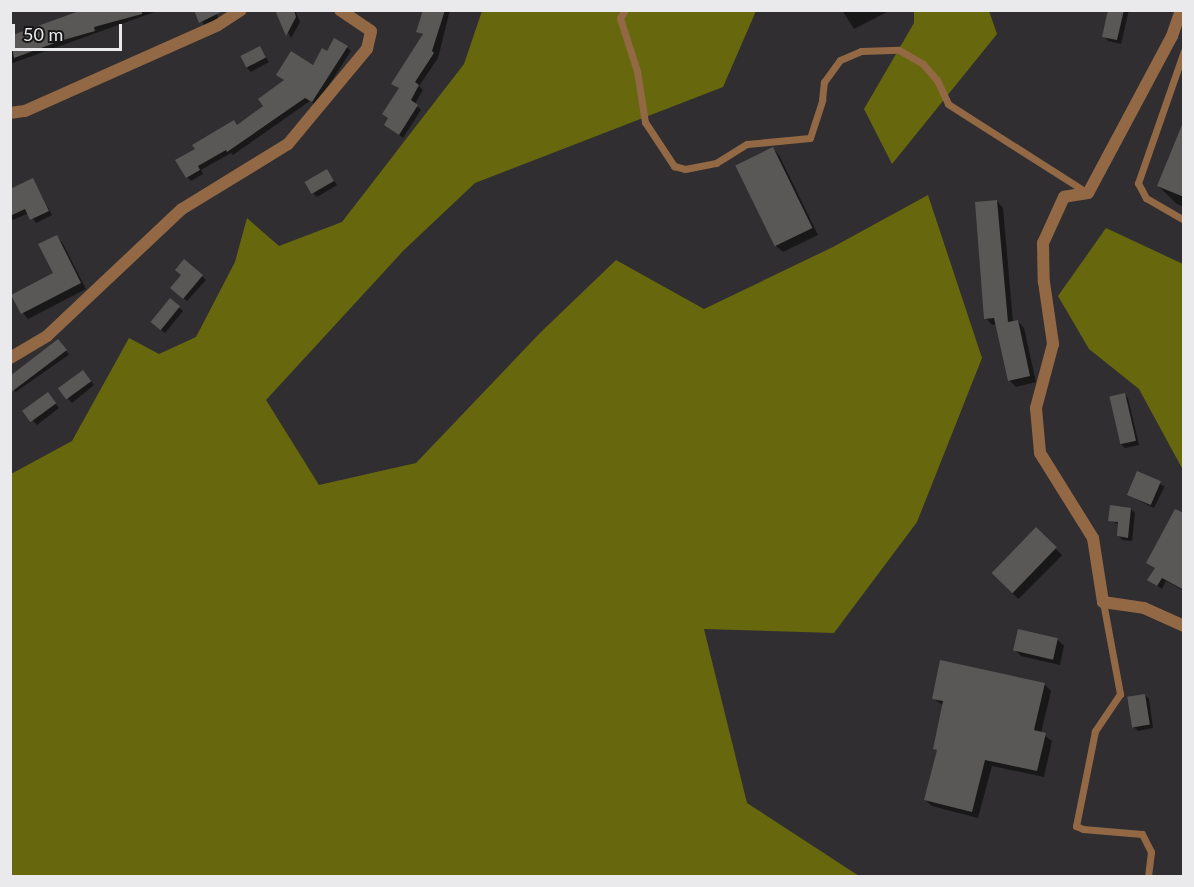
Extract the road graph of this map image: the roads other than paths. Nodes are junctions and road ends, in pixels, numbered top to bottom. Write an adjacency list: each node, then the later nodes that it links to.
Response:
1 (241, 10): 6 (street)
2 (340, 10): 9 (street)
3 (625, 10): 7 (lane)
4 (1181, 10): 7 (street)
5 (1184, 51): 8 (lane)
6 (10, 113)
7 (1088, 193): 10 (street)
8 (1184, 220)
9 (10, 358)
10 (1103, 602): 11 (street); 12 (lane)
11 (1184, 626)
12 (1148, 876)

